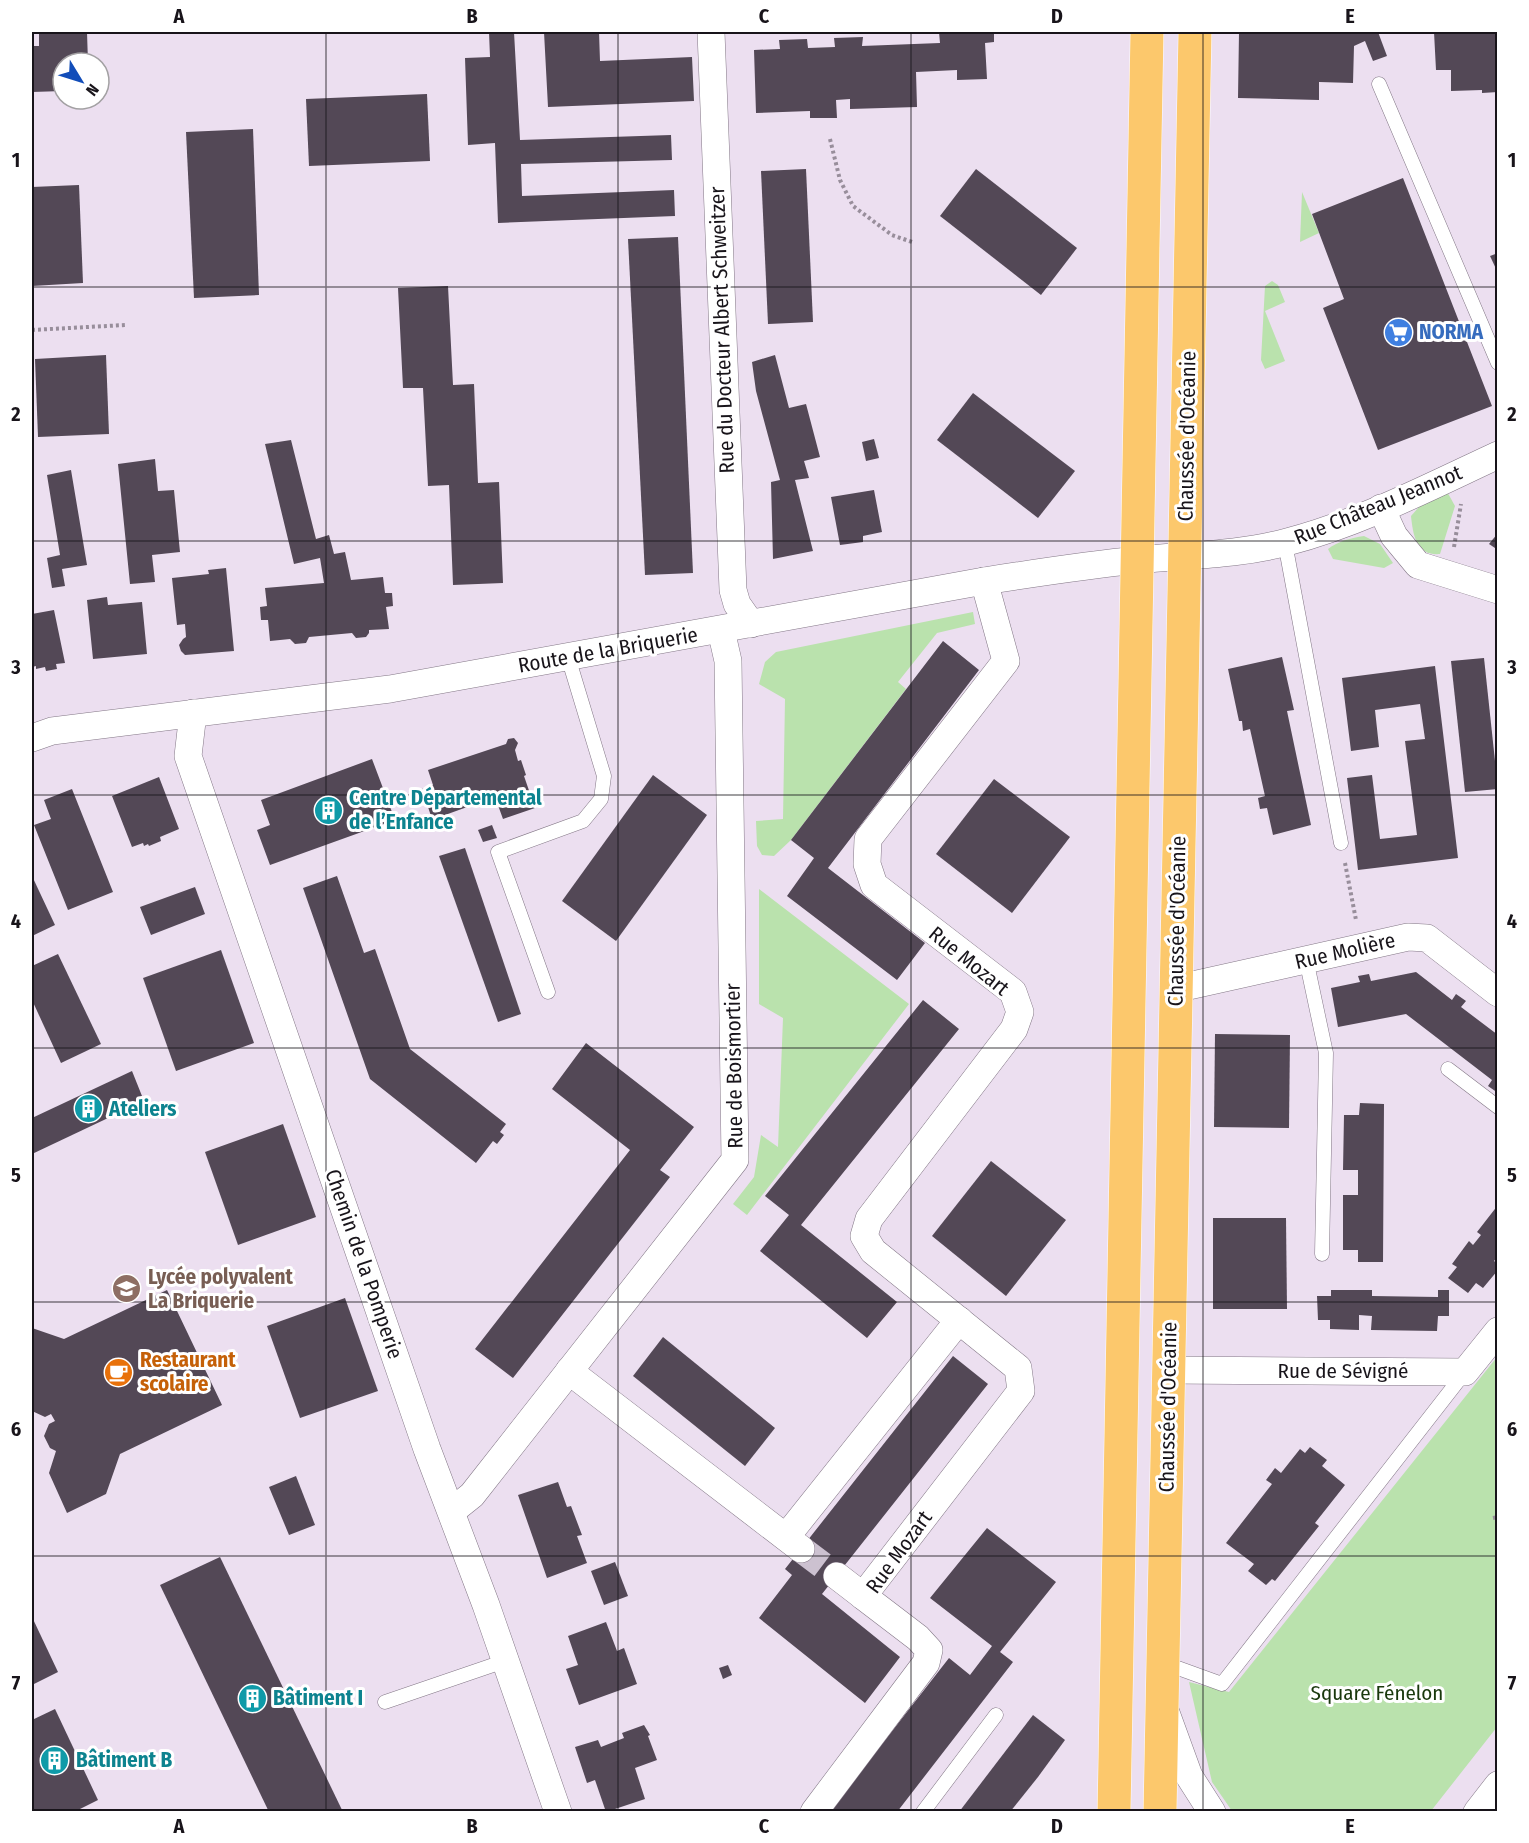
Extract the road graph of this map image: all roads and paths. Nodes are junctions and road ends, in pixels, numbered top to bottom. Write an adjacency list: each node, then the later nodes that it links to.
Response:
1 (711, 32): 19 (street, Rue du Docteur Albert Schweitzer)
2 (1147, 32): 16 (main road)
3 (1195, 32): 14 (main road, Chaussée d'Océanie)
4 (1379, 84): 9 (lane)
5 (830, 139): 6 (path)
6 (912, 242)
7 (125, 325): 8 (path)
8 (32, 330)
9 (1497, 363)
10 (1497, 455): 12 (street, Rue Château Jeannot)
11 (1461, 496): 15 (path)
12 (1382, 508): 13 (street, Rue Château Jeannot); 18 (street)
13 (1285, 543): 14 (street, Rue Château Jeannot); 24 (lane)
14 (1184, 556): 16 (street, Route de la Briquerie); 27 (main road, Chaussée d'Océanie)
15 (1452, 556)
16 (1138, 560): 17 (street, Route de la Briquerie); 50 (main road)
17 (984, 582): 19 (street, Route de la Briquerie); 33 (street, Rue Mozart)
18 (1497, 590)
19 (751, 624): 20 (street, Route de la Briquerie)
20 (721, 630): 21 (street, Route de la Briquerie); 36 (street, Rue de Boismortier)
21 (568, 657): 22 (street, Route de la Briquerie); 28 (lane)
22 (193, 713): 23 (street, Route de la Briquerie); 38 (street, Chemin de la Pomperie)
23 (32, 738)
24 (1341, 843): 25 (path)
25 (1357, 924)
26 (1306, 959): 27 (street, Rue Molière); 29 (street, Rue Molière); 32 (lane)
27 (1175, 989): 35 (main road, Chaussée d'Océanie)
28 (548, 992)
29 (1497, 993)
30 (1448, 1069): 31 (lane)
31 (1497, 1107)
32 (1322, 1254)
33 (958, 1320): 36 (street); 40 (street, Rue Mozart)
34 (1497, 1330): 37 (street)
35 (1168, 1370): 37 (street, Rue de Sévigné); 42 (main road, Chaussée d'Océanie)
36 (569, 1371): 38 (street, Rue de Boismortier)
37 (1465, 1372): 42 (lane)
38 (452, 1511): 41 (street, Chemin de la Pomperie)
39 (837, 1576): 40 (street)
40 (863, 1596): 48 (street, Rue Mozart)
41 (505, 1661): 44 (lane); 47 (street, Chemin de la Pomperie)
42 (1162, 1663): 43 (main road, Chaussée d'Océanie)
43 (1162, 1700): 51 (main road, Chaussée d'Océanie); 52 (street)
44 (385, 1702)
45 (996, 1715): 49 (lane)
46 (1497, 1785): 53 (street)
47 (558, 1812)
48 (814, 1812)
49 (923, 1812)
50 (1114, 1812)
51 (1160, 1812)
52 (1212, 1812)
53 (1477, 1812)

